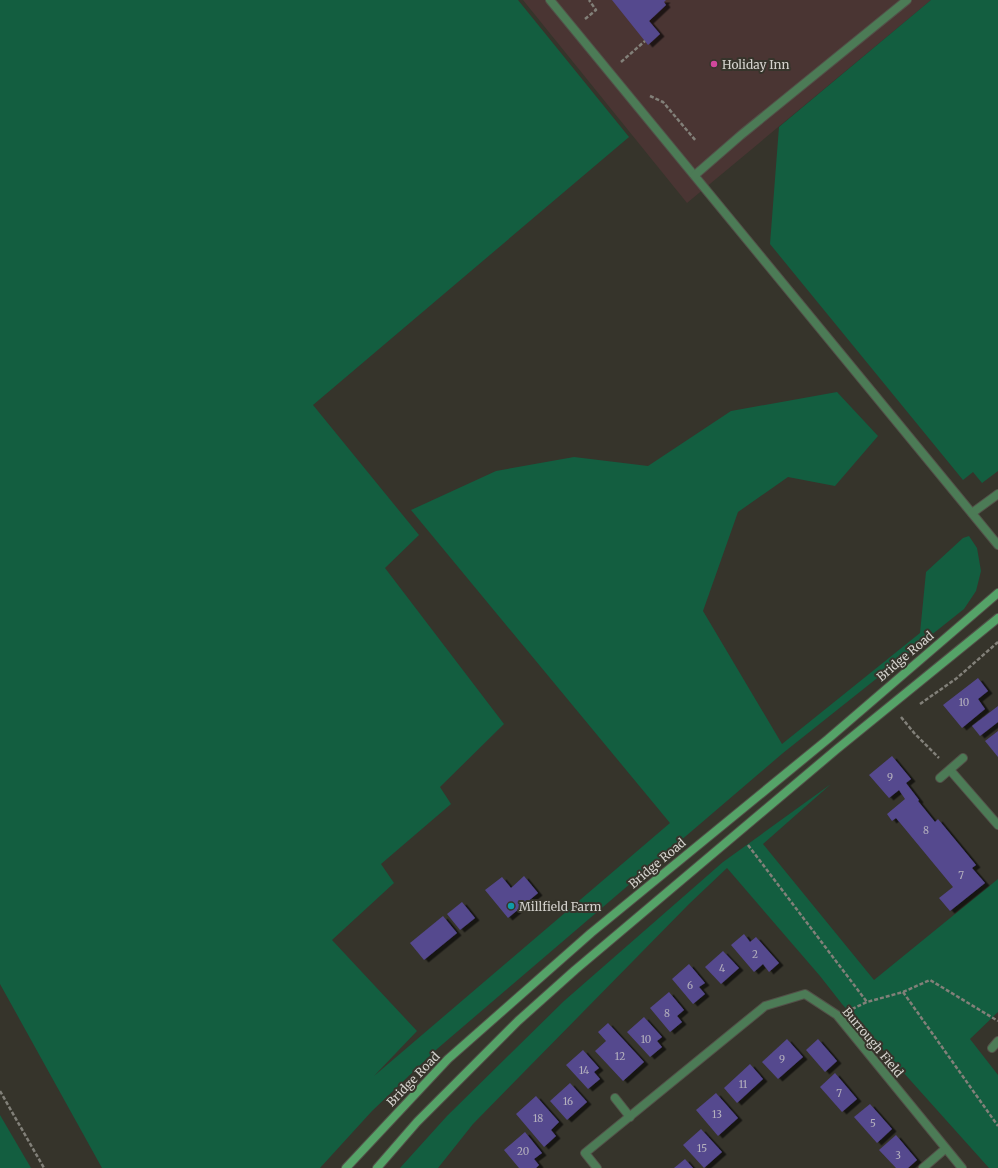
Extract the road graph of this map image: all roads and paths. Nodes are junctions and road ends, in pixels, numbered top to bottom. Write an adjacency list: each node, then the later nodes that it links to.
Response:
1 (550, 0): 9 (street)
2 (588, 0): 4 (path)
3 (907, 0): 9 (street)
4 (584, 20)
5 (645, 42): 6 (path)
6 (619, 63)
7 (649, 95): 8 (path)
8 (696, 141)
9 (694, 175): 11 (street)
10 (998, 494): 11 (street)
11 (972, 513): 12 (street)
12 (998, 544)
13 (998, 593): 33 (main road, Bridge Road)
14 (998, 618): 34 (main road)
15 (998, 642): 16 (path)
16 (920, 704)
17 (907, 713): 19 (path)
18 (964, 758): 19 (street)
19 (950, 770): 20 (street); 21 (street)
20 (940, 778)
21 (998, 825)
22 (744, 840): 23 (path)
23 (902, 992): 24 (path); 30 (path)
24 (998, 1021)
25 (998, 1042): 26 (street)
26 (992, 1048)
27 (0, 1091): 32 (path)
28 (615, 1098): 29 (street)
29 (630, 1117): 31 (street, Burrough Field); 35 (street, Burrough Field)
30 (998, 1126)
31 (945, 1149): 36 (street); 37 (street, Burrough Field)
32 (44, 1168)
33 (346, 1168)
34 (377, 1168)
35 (598, 1168)
36 (923, 1168)
37 (962, 1168)

